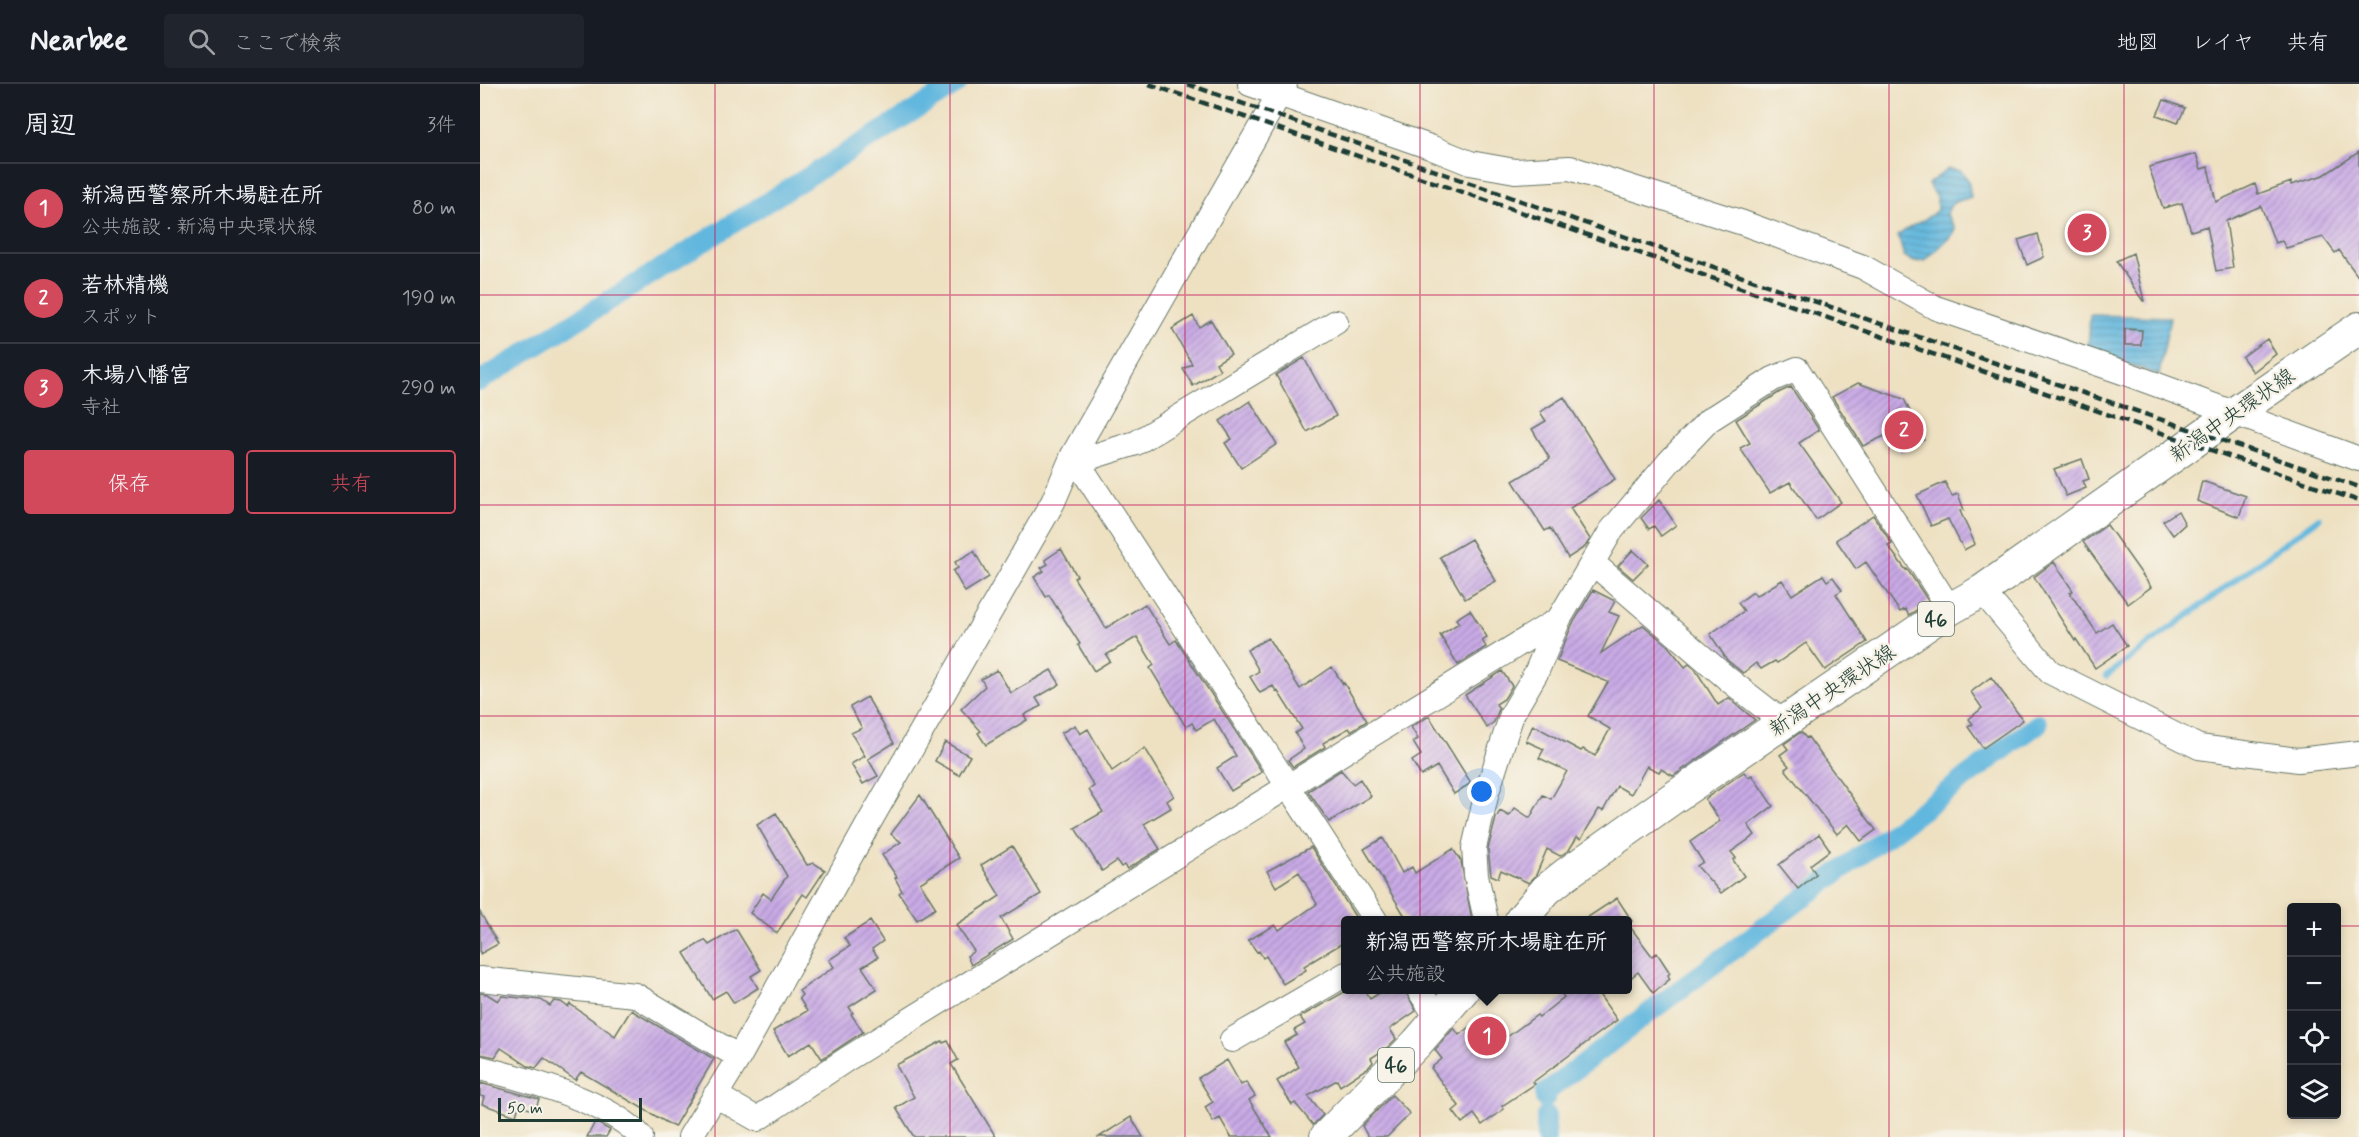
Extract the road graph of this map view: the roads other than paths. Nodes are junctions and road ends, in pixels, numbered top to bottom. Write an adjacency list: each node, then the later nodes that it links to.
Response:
1 (1250, 84): 2 (street)
2 (1282, 89): 5 (street); 6 (street)
3 (1336, 322): 6 (street)
4 (2359, 328): 5 (main road, 新潟中央環状線 / 46)
5 (2232, 414): 7 (street); 9 (main road, 新潟中央環状線 / 46)
6 (1073, 455): 14 (street); 24 (street)
7 (2359, 459)
8 (1593, 563): 10 (street); 11 (street); 12 (street)
9 (1982, 591): 10 (main road, 新潟中央環状線 / 46); 13 (street)
10 (1950, 609): 12 (main road, 新潟中央環状線 / 46)
11 (1559, 619): 14 (street); 16 (street)
12 (1784, 723): 17 (main road, 新潟中央環状線 / 46)
13 (2359, 753)
14 (1289, 787): 15 (street); 26 (street)
15 (1372, 916)
16 (1485, 916)
17 (1525, 916)
18 (1341, 977): 23 (street)
19 (480, 980): 24 (street)
20 (1422, 994): 22 (street)
21 (1460, 994): 22 (main road, 46)
22 (1438, 1019): 29 (main road, 46)
23 (1232, 1040)
24 (739, 1058): 26 (street)
25 (480, 1068): 27 (street)
26 (715, 1095): 28 (street)
27 (641, 1137)
28 (690, 1137)
29 (1326, 1137)

